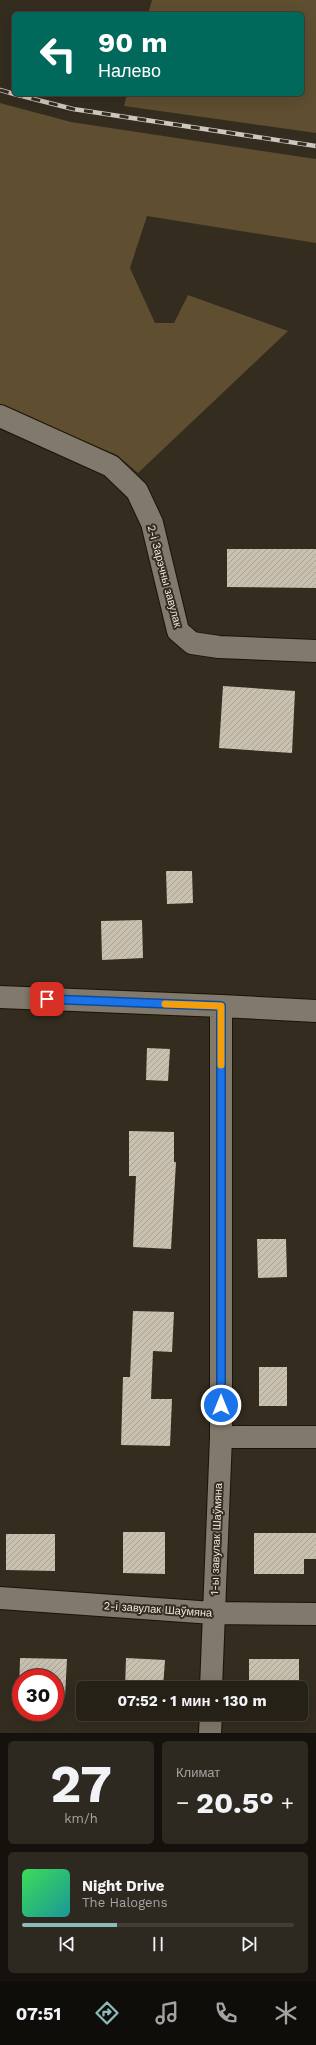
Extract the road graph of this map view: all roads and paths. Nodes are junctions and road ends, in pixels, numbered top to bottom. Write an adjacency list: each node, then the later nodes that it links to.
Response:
1 (0, 416): 2 (street, 2-і Зарэчны завулак)
2 (316, 651)
3 (0, 997): 4 (street)
4 (221, 1006): 5 (street); 6 (street, 1-ы завулак Шаўмяна)
5 (316, 1011)
6 (221, 1437): 7 (street); 9 (street, 1-ы завулак Шаўмяна)
7 (316, 1437)
8 (0, 1598): 9 (street, 2-і завулак Шаўмяна)
9 (213, 1613): 10 (street, 2-і завулак Шаўмяна); 11 (street, 1-ы завулак Шаўмяна)
10 (316, 1614)
11 (211, 1681)
12 (210, 1721): 13 (street)
13 (210, 1733)

